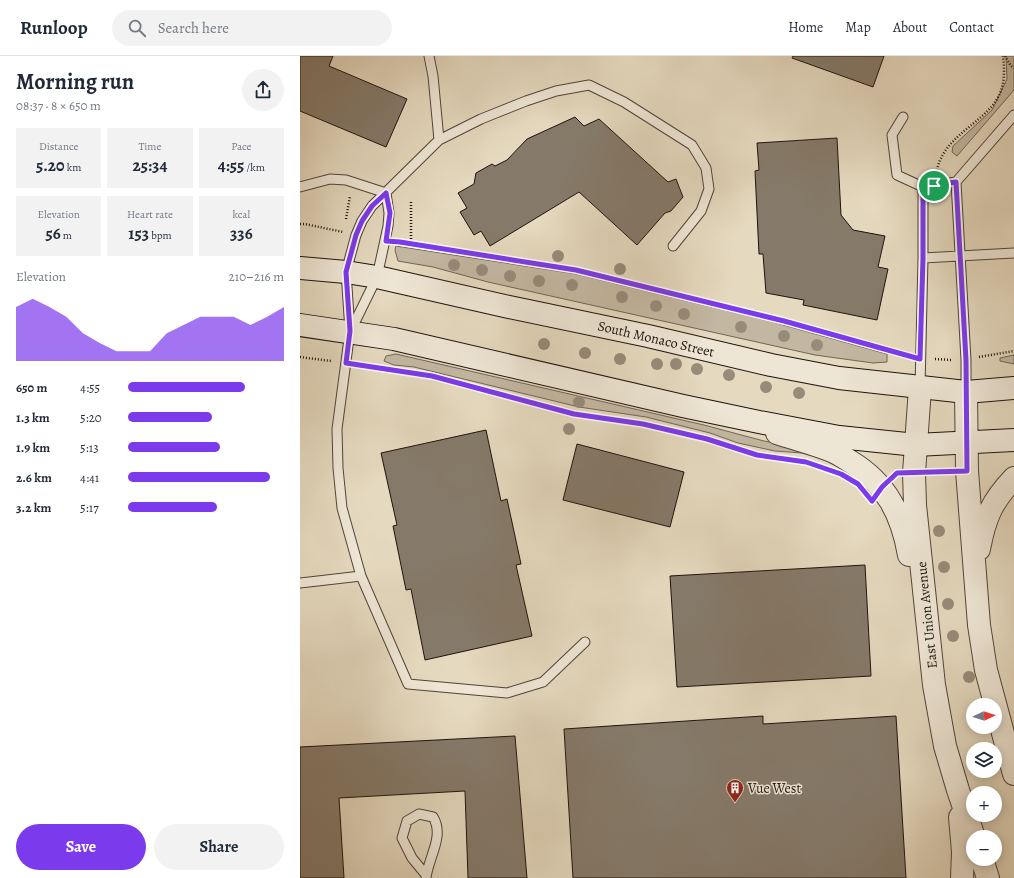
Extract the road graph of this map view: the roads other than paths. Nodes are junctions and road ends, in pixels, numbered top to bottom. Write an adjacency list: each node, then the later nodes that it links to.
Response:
1 (429, 56): 4 (lane)
2 (1014, 115): 5 (lane)
3 (903, 117): 7 (lane)
4 (439, 140): 8 (lane); 9 (lane)
5 (956, 182): 7 (lane); 11 (lane)
6 (300, 187): 8 (lane)
7 (923, 187): 12 (lane)
8 (386, 193): 14 (lane); 15 (lane)
9 (673, 246)
10 (1014, 253): 11 (lane)
11 (960, 257): 12 (lane); 20 (lane)
12 (923, 258): 18 (lane)
13 (300, 268): 14 (street, South Monaco Street)
14 (346, 272): 15 (street, South Monaco Street); 17 (lane)
15 (377, 277): 17 (lane); 18 (street, South Monaco Street)
16 (300, 325): 17 (street)
17 (350, 331): 21 (street); 26 (lane)
18 (920, 388): 20 (street, South Monaco Street); 24 (street, East Union Avenue)
19 (1014, 388): 20 (street, South Monaco Street)
20 (966, 392): 23 (street)
21 (735, 417): 24 (street); 30 (street)
22 (1014, 440): 23 (street)
23 (967, 443): 24 (street); 28 (street)
24 (916, 445): 30 (street, East Union Avenue)
25 (1014, 478): 28 (street)
26 (361, 576): 27 (lane); 29 (lane)
27 (300, 584)
28 (976, 592): 31 (street)
29 (585, 642)
30 (934, 684): 32 (street, East Union Avenue)
31 (1014, 774)
32 (958, 790): 33 (street, East Union Avenue); 36 (street)
33 (972, 830)
34 (984, 866): 37 (street)
35 (426, 876): 35 (lane)
36 (962, 878)
37 (988, 878)

